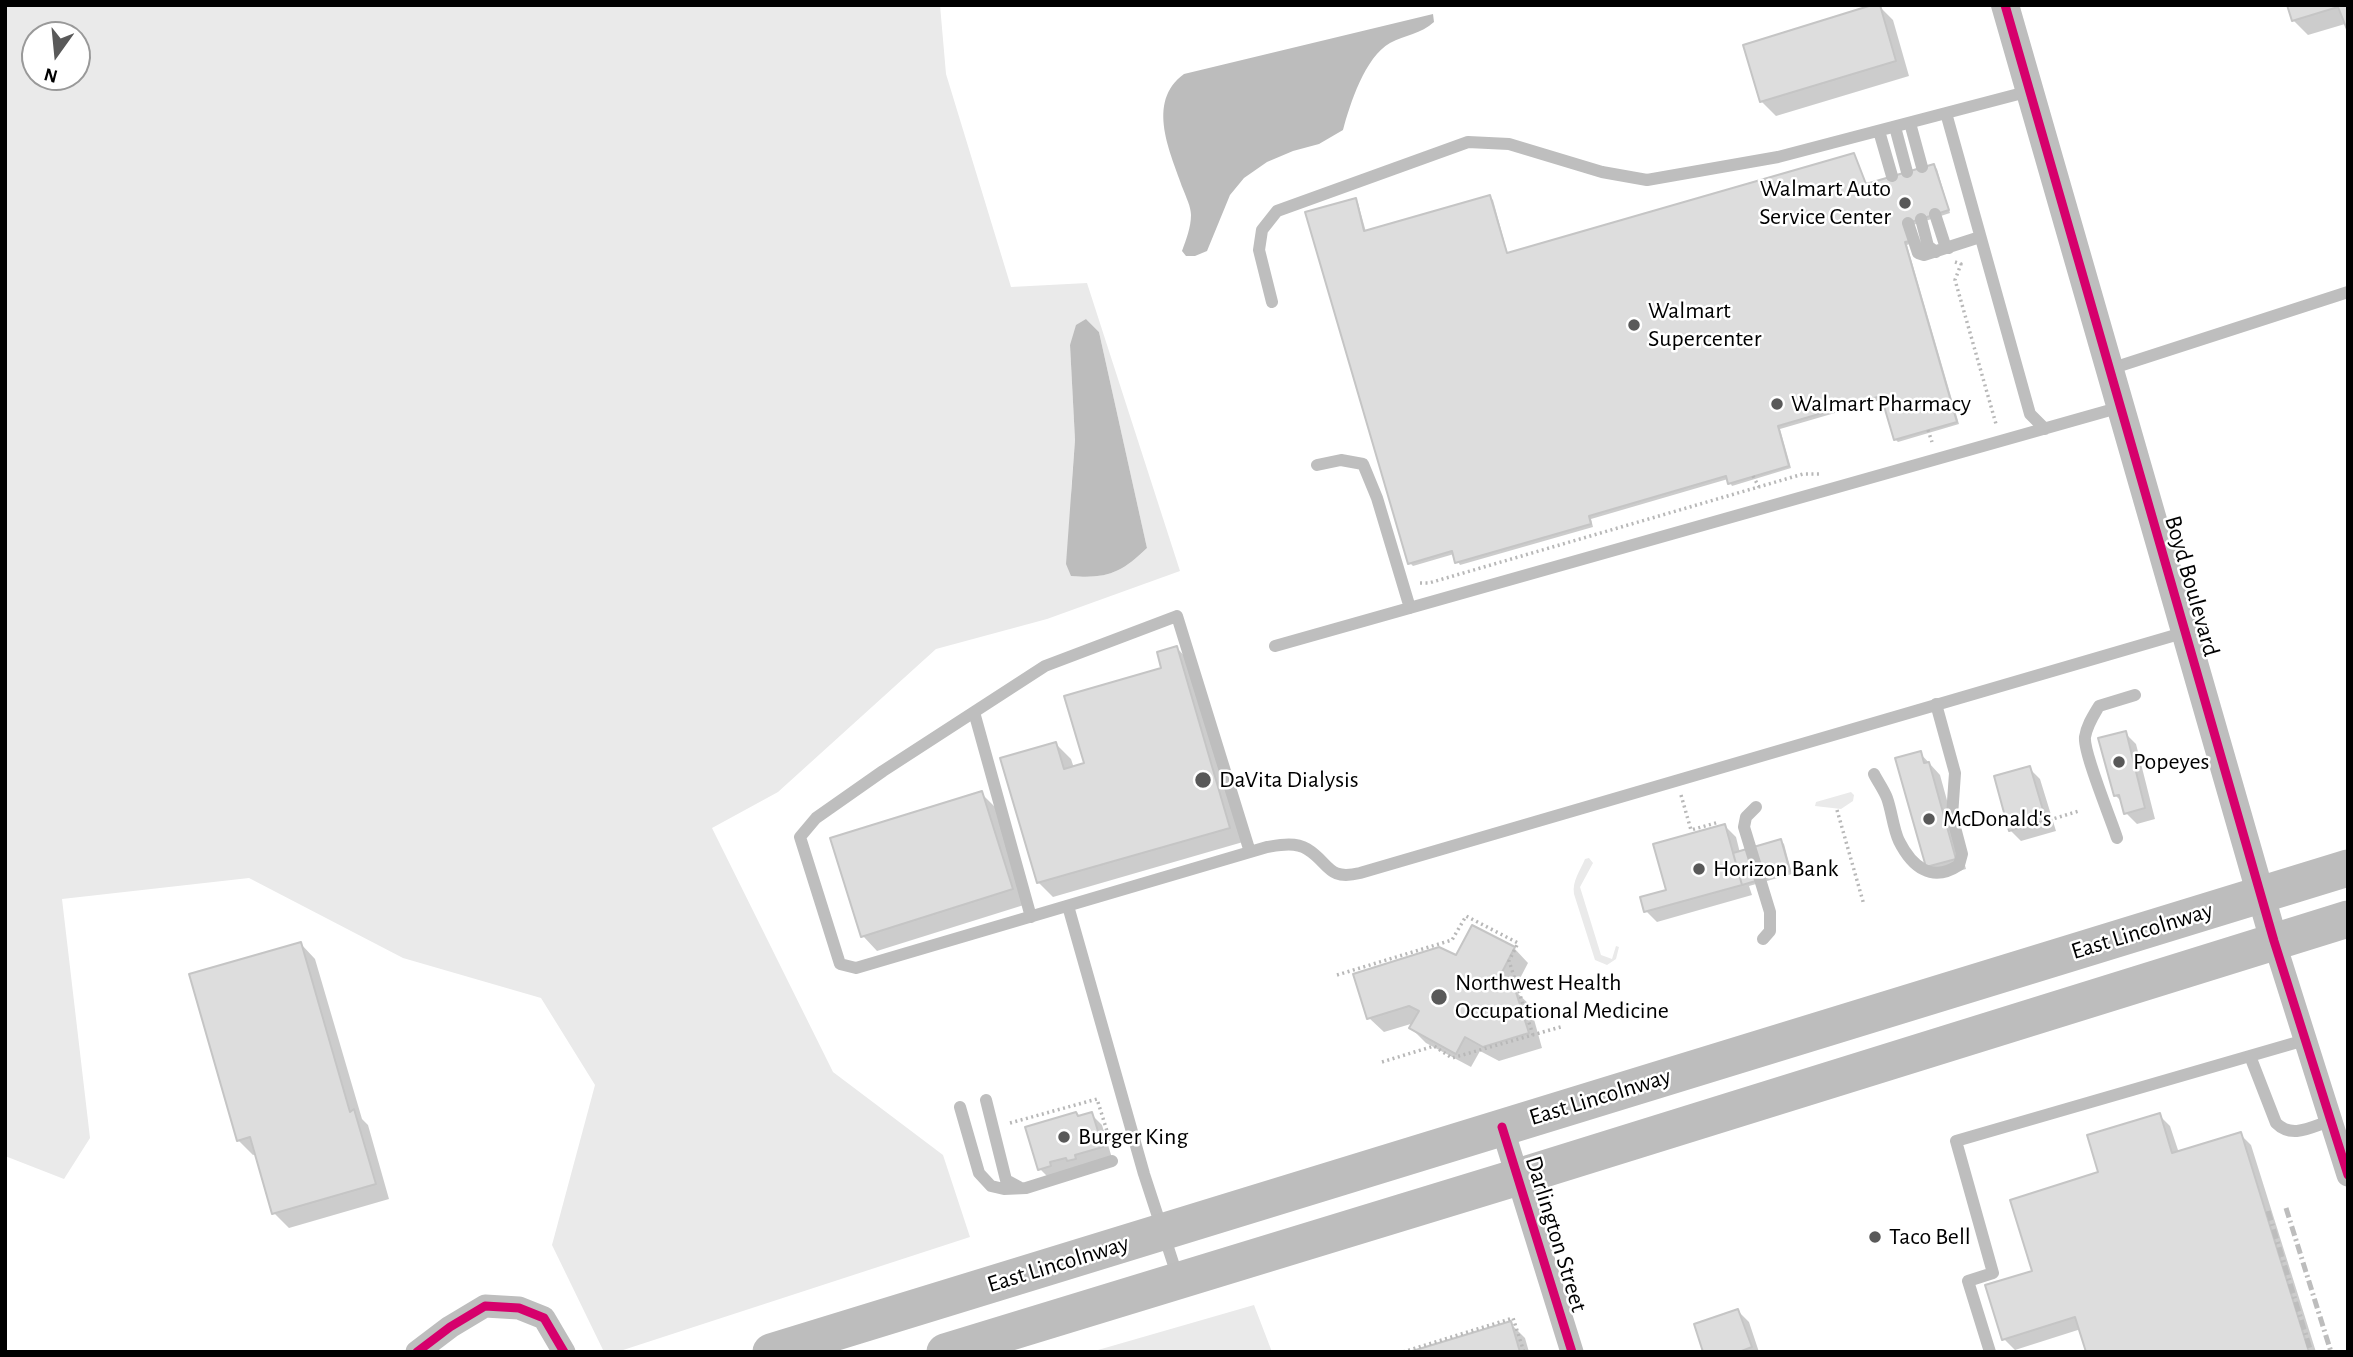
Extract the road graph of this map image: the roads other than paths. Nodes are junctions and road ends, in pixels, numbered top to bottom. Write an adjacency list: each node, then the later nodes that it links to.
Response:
1 (2005, 5): 2 (street, Boyd Boulevard)
2 (2029, 91): 3 (lane); 17 (street, Boyd Boulevard)
3 (1946, 113): 4 (lane); 13 (lane)
4 (1910, 123): 5 (lane); 7 (lane)
5 (1895, 127): 6 (lane); 8 (lane)
6 (1879, 131): 9 (lane); 16 (lane)
7 (1922, 167)
8 (1908, 172)
9 (1892, 176)
10 (1935, 215): 14 (lane)
11 (1921, 219): 14 (lane)
12 (1908, 223): 14 (lane)
13 (1980, 237): 14 (lane); 19 (lane)
14 (1942, 250)
15 (2348, 292): 17 (lane)
16 (1272, 302)
17 (2110, 369): 18 (street, Boyd Boulevard)
18 (2121, 407): 19 (lane); 22 (street, Boyd Boulevard)
19 (2045, 429): 21 (lane)
20 (1317, 465): 21 (lane)
21 (1410, 608): 23 (lane)
22 (2186, 632): 25 (lane); 32 (street, Boyd Boulevard)
23 (1275, 646)
24 (2134, 695): 29 (lane)
25 (1936, 704): 27 (lane); 30 (lane)
26 (974, 712): 30 (lane); 34 (lane); 34 (lane)
27 (1874, 774)
28 (1756, 807): 36 (lane)
29 (2118, 838)
30 (1250, 852): 33 (lane)
31 (2348, 868): 32 (main road, East Lincolnway)
32 (2262, 894): 37 (street, Boyd Boulevard); 39 (main road, East Lincolnway)
33 (1068, 906): 34 (lane); 50 (lane)
34 (1031, 917)
35 (2348, 919): 37 (main road, East Lincolnway)
36 (1763, 939)
37 (2274, 941): 38 (street, Boyd Boulevard); 41 (main road, East Lincolnway)
38 (2305, 1040): 40 (lane); 44 (street, Boyd Boulevard)
39 (1779, 1042): 41 (main road); 45 (main road, East Lincolnway)
40 (2250, 1056): 44 (lane); 57 (lane)
41 (1795, 1091): 48 (main road, East Lincolnway)
42 (986, 1100): 49 (lane)
43 (960, 1107): 49 (lane)
44 (2330, 1121): 47 (street, Boyd Boulevard)
45 (1502, 1127): 48 (street, Darlington Street); 50 (main road, East Lincolnway)
46 (1112, 1154): 49 (lane)
47 (2348, 1175)
48 (1518, 1177): 51 (main road, East Lincolnway); 56 (street, Darlington Street)
49 (1021, 1188)
50 (1161, 1232): 51 (lane); 54 (main road, East Lincolnway)
51 (1179, 1280): 55 (main road, East Lincolnway)
52 (417, 1352): 53 (street)
53 (564, 1352)
54 (771, 1352)
55 (945, 1352)
56 (1572, 1352)
57 (1990, 1352)

